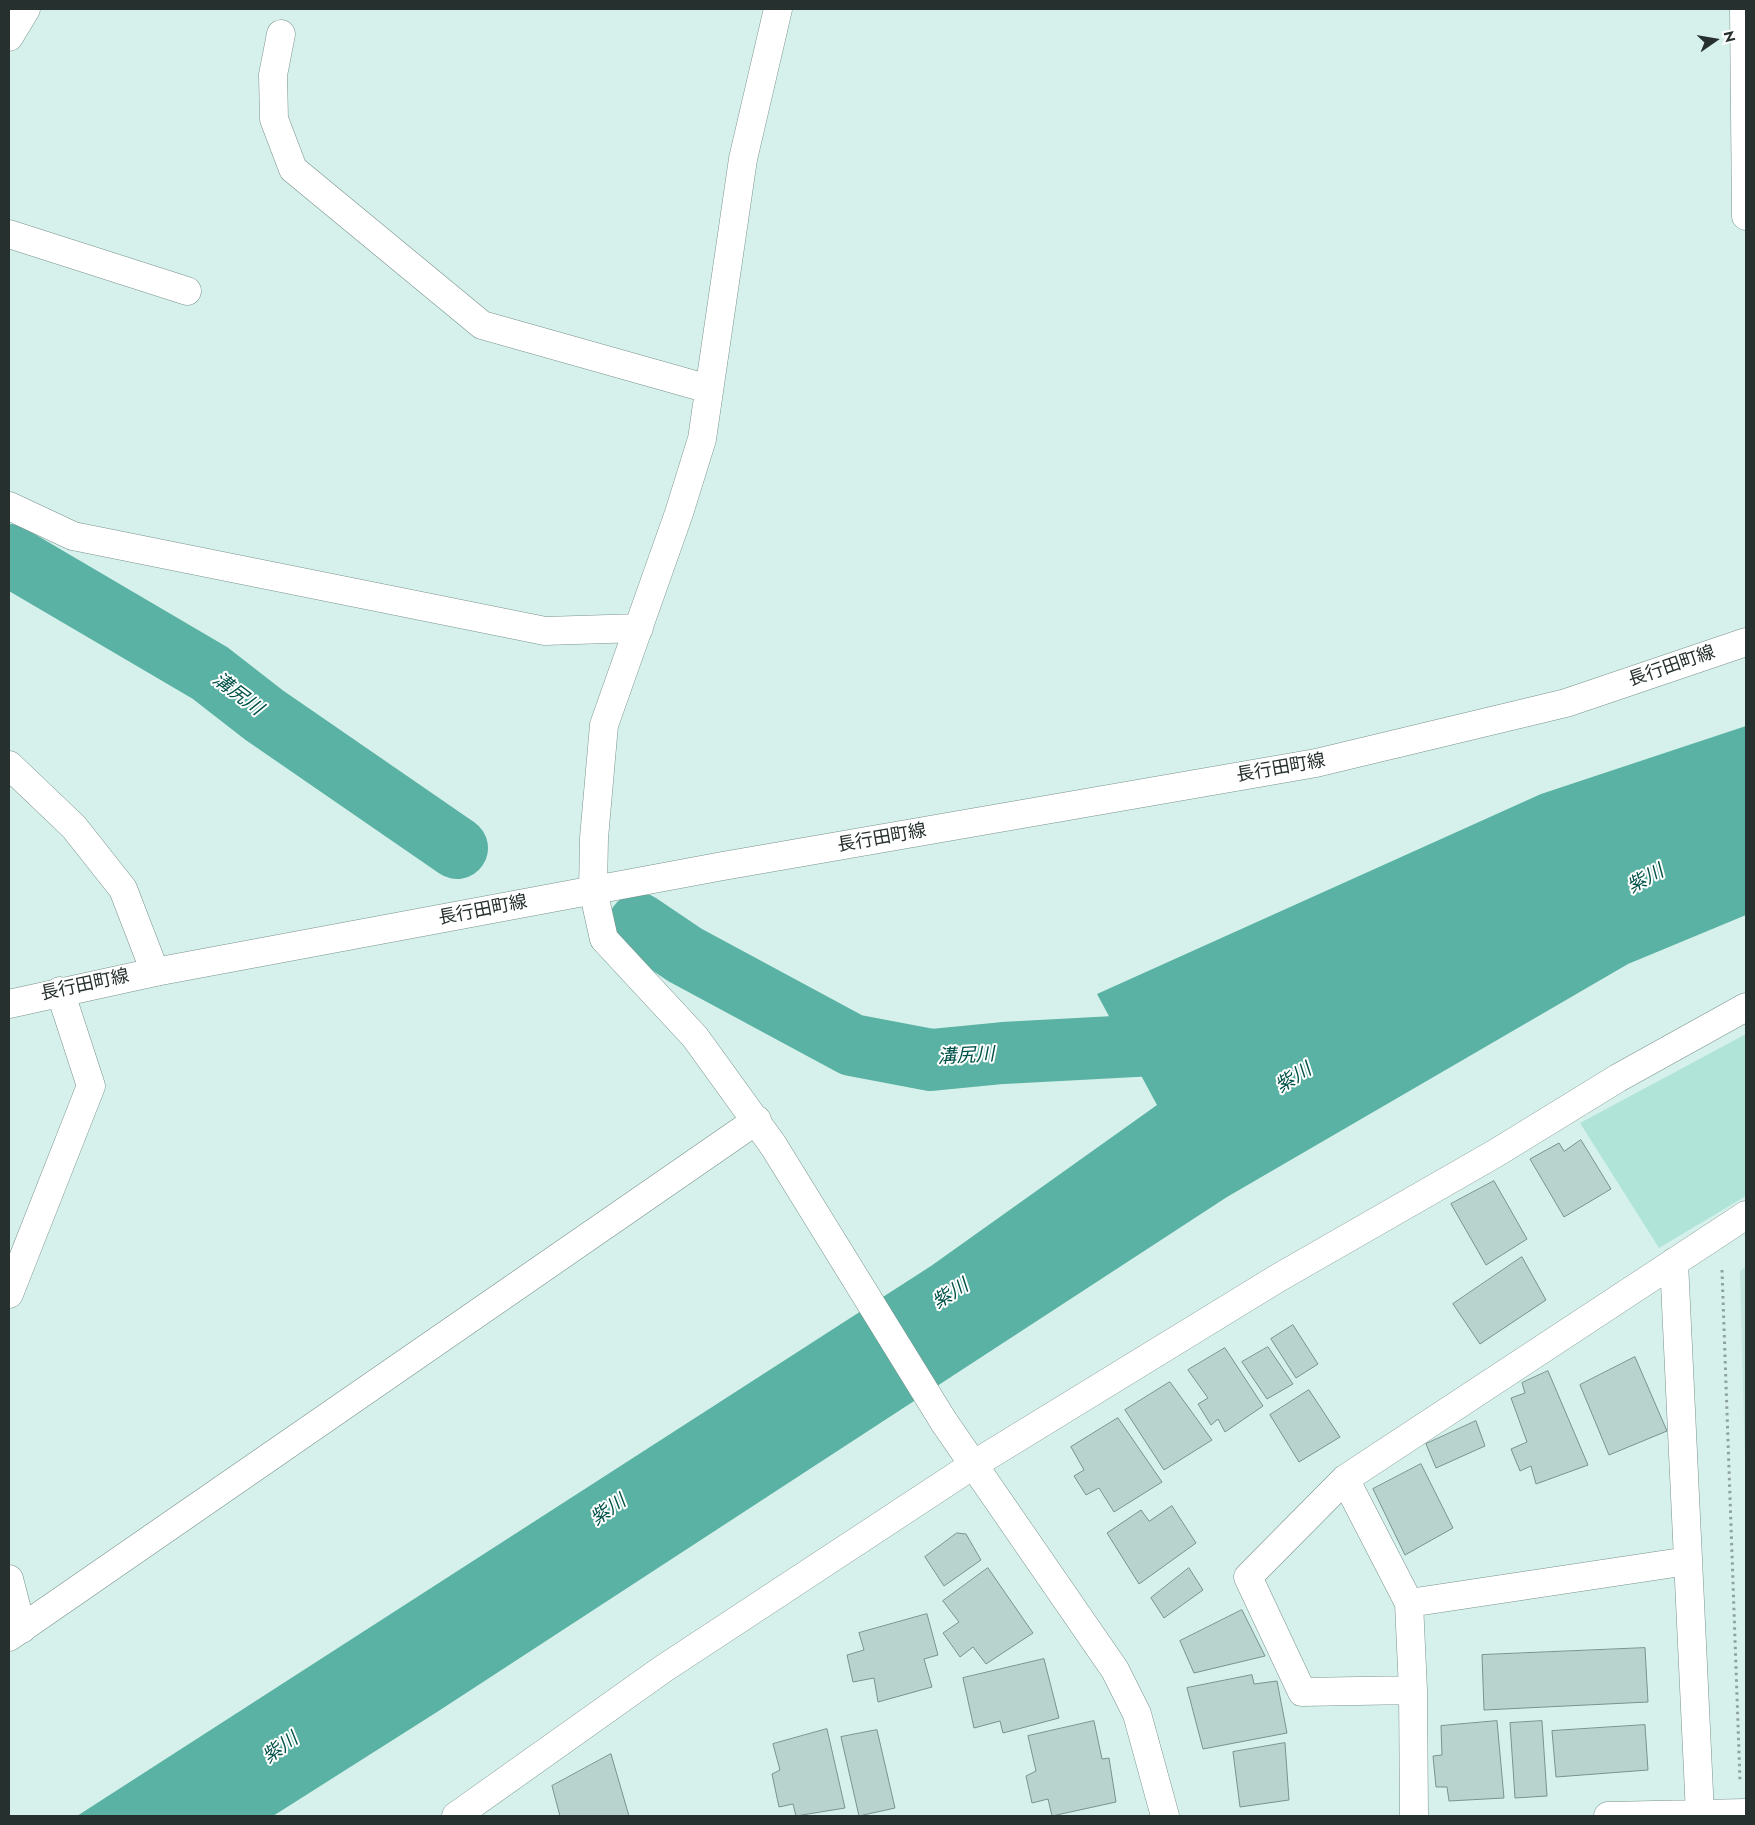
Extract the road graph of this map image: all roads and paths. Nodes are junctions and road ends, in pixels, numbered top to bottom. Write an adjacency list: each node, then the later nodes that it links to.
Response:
1 (26, 9): 5 (street)
2 (778, 9): 9 (street)
3 (1744, 9): 6 (street)
4 (281, 34): 9 (street)
5 (9, 37)
6 (1746, 216)
7 (9, 234): 8 (street)
8 (187, 291)
9 (710, 389): 11 (street)
10 (9, 506): 11 (street)
11 (639, 628): 14 (street)
12 (1746, 642): 14 (street, 長行田町線)
13 (9, 764): 15 (street)
14 (594, 890): 15 (street, 長行田町線); 19 (street)
15 (155, 972): 16 (street, 長行田町線)
16 (60, 991): 17 (street, 長行田町線); 23 (street)
17 (9, 1004)
18 (1746, 1007): 24 (street)
19 (757, 1120): 24 (street); 29 (street)
20 (1746, 1215): 21 (street)
21 (1721, 1231): 22 (street); 31 (path)
22 (1674, 1262): 25 (street); 26 (street)
23 (9, 1294)
24 (973, 1465): 33 (street); 34 (street)
25 (1345, 1479): 28 (street); 30 (street)
26 (1688, 1561): 28 (street); 32 (street)
27 (9, 1579): 29 (street)
28 (1409, 1603): 30 (street)
29 (16, 1633)
30 (1413, 1690): 35 (street)
31 (1743, 1813): 32 (street)
32 (1700, 1814): 36 (street)
33 (456, 1816)
34 (1165, 1816)
35 (1414, 1816)
36 (1608, 1816)

